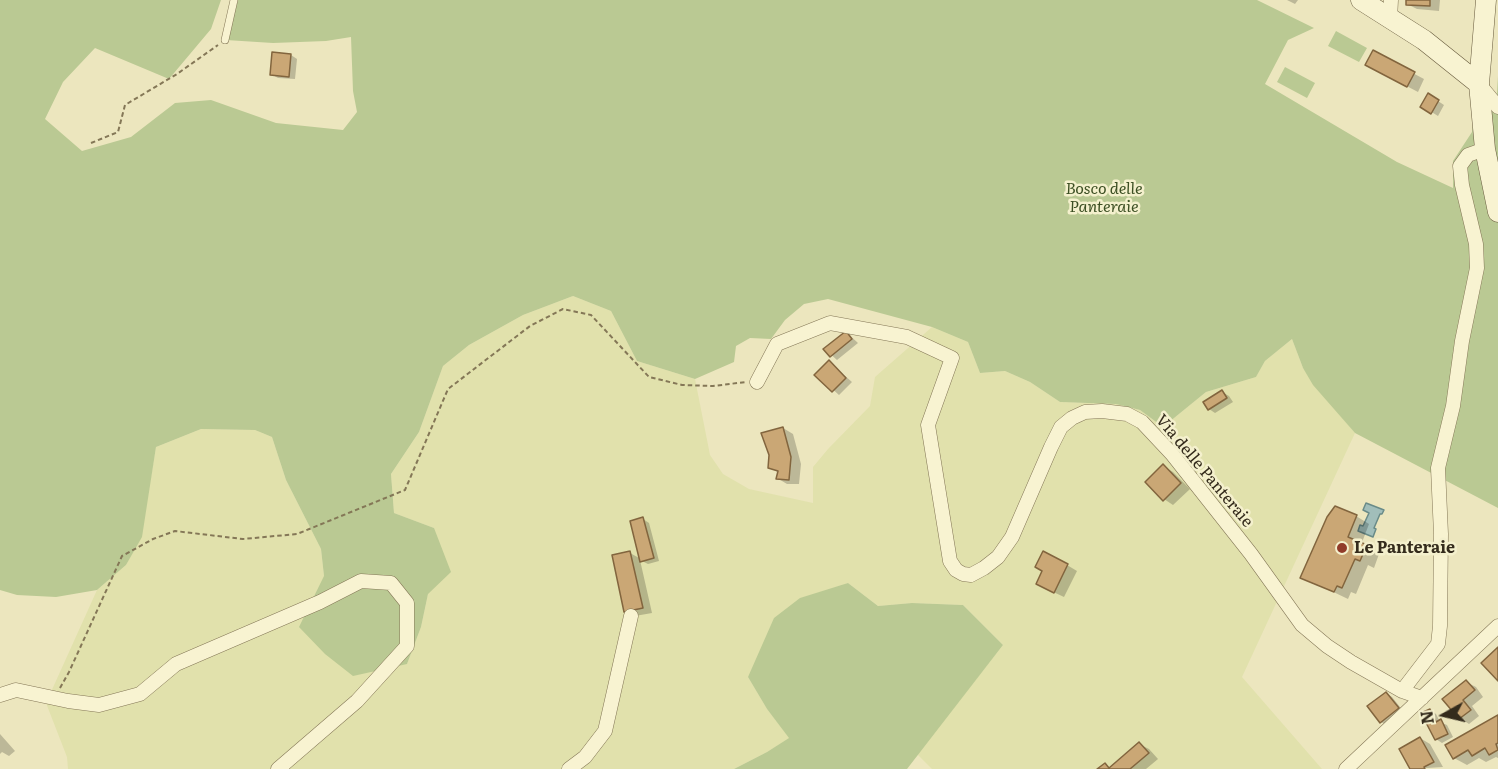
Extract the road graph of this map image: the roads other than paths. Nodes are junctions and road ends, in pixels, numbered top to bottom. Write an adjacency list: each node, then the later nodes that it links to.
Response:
1 (234, 0): 5 (lane)
2 (1361, 0): 4 (main road)
3 (1486, 0): 7 (main road)
4 (1391, 10): 6 (main road)
5 (225, 40)
6 (1424, 40): 7 (main road); 8 (main road)
7 (1480, 61): 8 (main road)
8 (1479, 84): 9 (street); 10 (main road)
9 (1498, 107)
10 (1485, 150): 11 (main road); 15 (street)
11 (1498, 212)
12 (757, 382): 15 (street, Via delle Panteraie)
13 (631, 616): 19 (street)
14 (1498, 626): 17 (street)
15 (1402, 691): 17 (street, Via delle Panteraie)
16 (0, 695): 18 (street)
17 (1422, 698): 20 (street)
18 (278, 769)
19 (569, 769)
20 (1346, 769)

